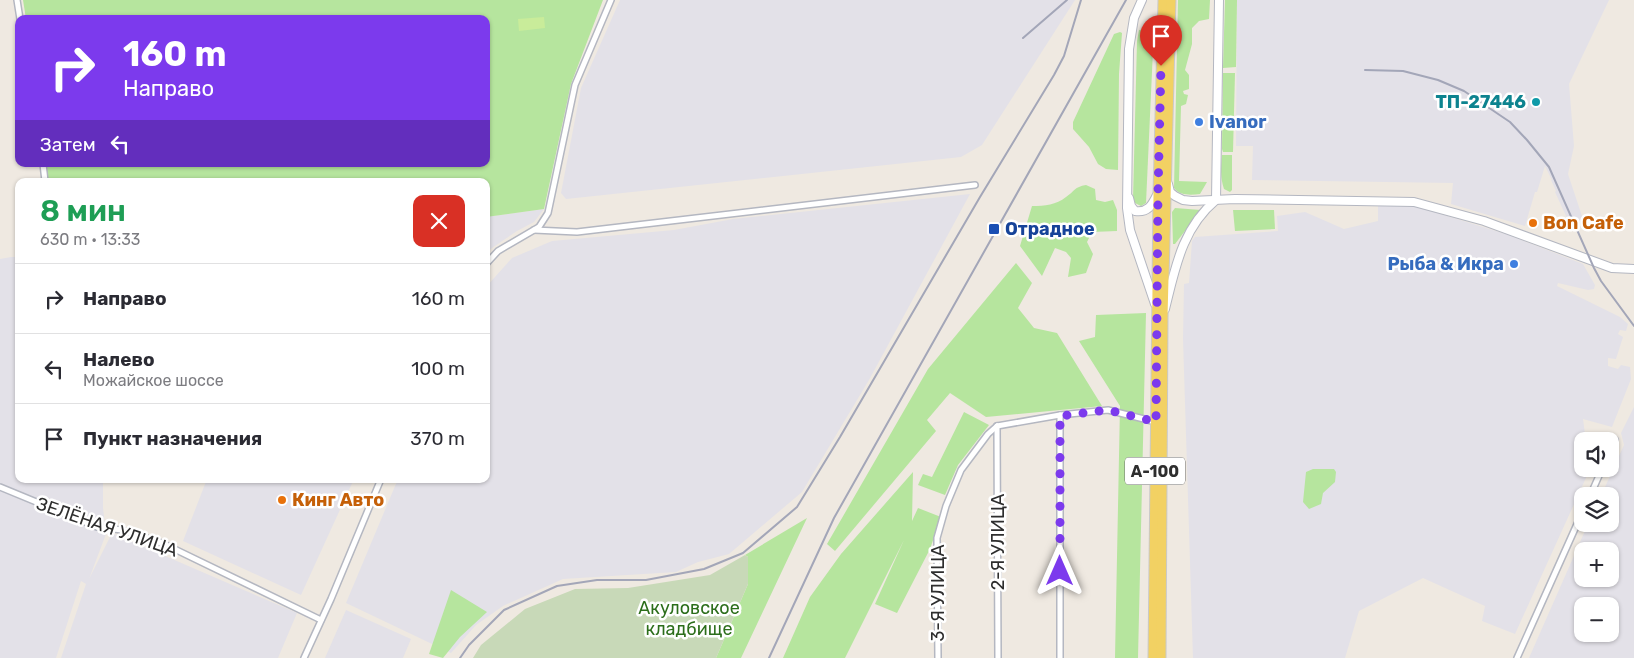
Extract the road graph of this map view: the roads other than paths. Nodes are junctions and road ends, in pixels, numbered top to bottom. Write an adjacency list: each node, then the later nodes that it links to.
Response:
1 (17, 0): 7 (street)
2 (611, 0): 13 (street)
3 (1142, 0): 10 (street)
4 (1162, 0): 11 (main road, А-100)
5 (1171, 0): 8 (main road, А-100)
6 (1219, 0): 12 (street)
7 (19, 15)
8 (1166, 179): 12 (street); 17 (main road, А-100)
9 (975, 185): 13 (street)
10 (1127, 191): 11 (street); 16 (street)
11 (1158, 194): 16 (main road, А-100)
12 (1216, 200): 15 (street); 17 (street)
13 (534, 230): 14 (street)
14 (490, 259)
15 (1632, 270)
16 (1157, 309): 19 (main road, А-100)
17 (1163, 318): 30 (main road, А-100)
18 (1060, 416): 19 (street); 20 (street); 28 (street)
19 (1156, 422): 29 (main road, А-100)
20 (997, 426): 26 (street, 3-Я УЛИЦА); 27 (street, 2-Я УЛИЦА)
21 (379, 483): 24 (street)
22 (0, 487): 24 (street, ЗЕЛЁНАЯ УЛИЦА)
23 (1574, 531): 31 (street)
24 (321, 620): 25 (street)
25 (304, 658)
26 (938, 658)
27 (998, 658)
28 (1060, 658)
29 (1153, 658)
30 (1161, 658)
31 (1517, 658)

